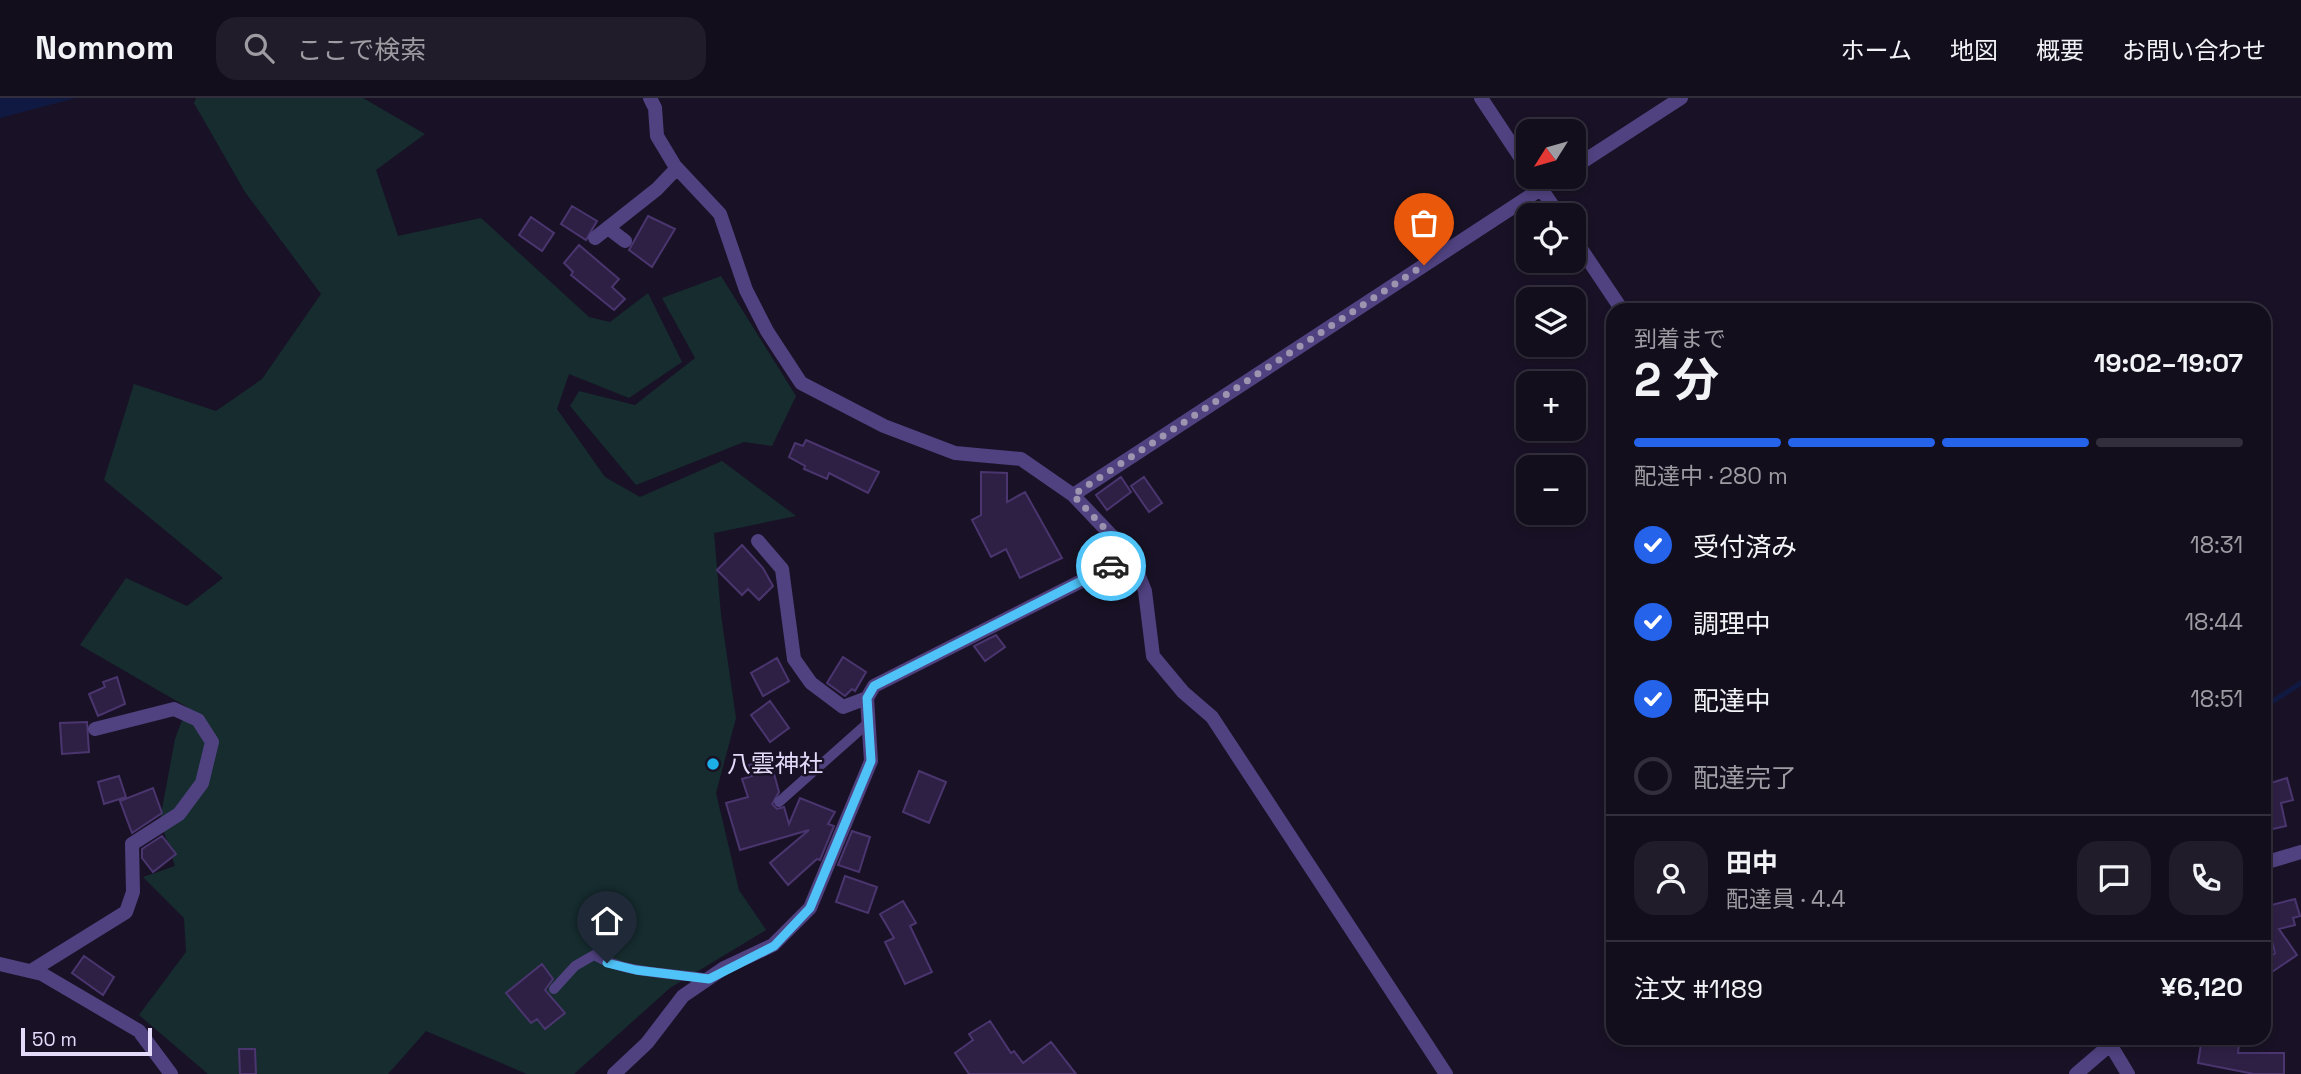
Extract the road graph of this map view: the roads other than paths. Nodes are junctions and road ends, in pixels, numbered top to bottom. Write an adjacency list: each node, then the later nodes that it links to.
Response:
1 (650, 98): 6 (street)
2 (1482, 98): 4 (street)
3 (1681, 98): 5 (street)
4 (1516, 150)
5 (1586, 160)
6 (677, 168): 8 (street); 13 (street)
7 (1528, 189): 13 (street)
8 (608, 228): 9 (street); 10 (street)
9 (595, 238)
10 (625, 241)
11 (1586, 256): 12 (street)
12 (1617, 303)
13 (1073, 495): 15 (street)
14 (758, 541): 16 (street)
15 (1131, 556): 16 (street); 30 (street)
16 (867, 698): 17 (street)
17 (869, 722): 19 (lane); 24 (street)
18 (95, 729): 23 (street)
19 (779, 802)
20 (2301, 852): 21 (street)
21 (2271, 861)
22 (0, 964): 23 (street)
23 (31, 971): 28 (street)
24 (709, 979): 25 (lane); 29 (street)
25 (554, 989)
26 (2105, 1045): 31 (street)
27 (2111, 1045): 32 (street)
28 (171, 1074)
29 (614, 1074)
30 (1446, 1074)
31 (2077, 1074)
32 (2128, 1074)

